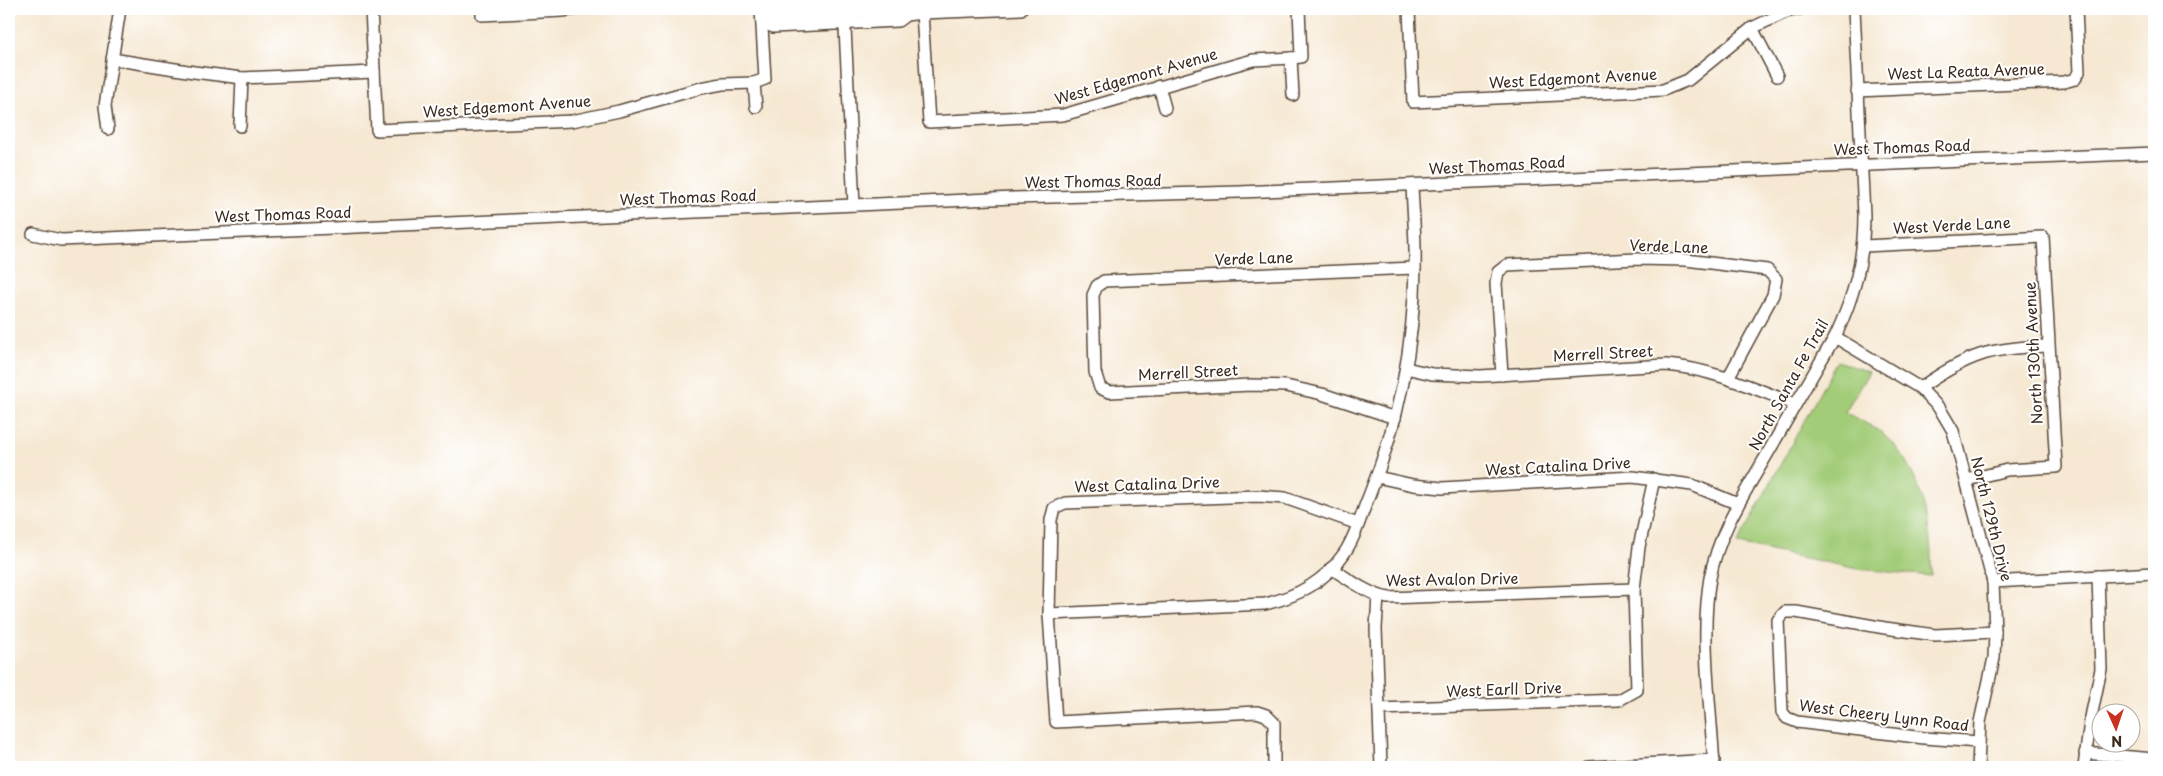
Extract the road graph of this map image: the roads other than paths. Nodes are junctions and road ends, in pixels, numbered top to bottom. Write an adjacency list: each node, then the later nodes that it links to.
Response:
1 (120, 9): 17 (street)
2 (372, 9): 18 (street)
3 (577, 9): 11 (street)
4 (761, 9): 14 (street)
5 (1022, 9): 12 (street)
6 (1299, 9): 16 (street)
7 (1409, 9): 15 (street, West Edgemont Avenue)
8 (1800, 9): 15 (street, West Edgemont Avenue)
9 (1854, 9): 23 (street, North Santa Fe Trail)
10 (2076, 9): 23 (street, West La Reata Avenue)
11 (482, 12)
12 (922, 13): 13 (street); 22 (street, West Edgemont Avenue)
13 (844, 15): 14 (street); 32 (street)
14 (762, 22): 21 (street)
15 (1752, 28): 19 (street)
16 (1291, 58): 22 (street, West Edgemont Avenue); 24 (street)
17 (112, 59): 20 (street); 28 (street)
18 (374, 72): 20 (street); 21 (street, West Edgemont Avenue)
19 (1777, 76)
20 (242, 78): 27 (street)
21 (754, 83): 25 (street)
22 (1159, 86): 26 (street)
23 (1857, 91): 30 (street, North Santa Fe Trail)
24 (1293, 95)
25 (756, 107)
26 (1165, 108)
27 (240, 126)
28 (108, 129)
29 (2154, 153): 30 (street, West Thomas Road)
30 (1861, 165): 31 (street, West Thomas Road); 35 (street, North Santa Fe Trail)
31 (1412, 185): 32 (street, West Thomas Road); 36 (street)
32 (854, 205): 33 (street, West Thomas Road)
33 (33, 234)
34 (2043, 237): 35 (street, West Verde Lane); 38 (street, North 130th Avenue)
35 (1864, 246): 37 (street, North Santa Fe Trail)
36 (1415, 268): 39 (street); 42 (street, Verde Lane)
37 (1835, 337): 43 (street, North 129th Drive); 44 (street, North Santa Fe Trail)
38 (2048, 346): 43 (street); 48 (street, North 130th Avenue)
39 (1406, 368): 40 (street, Merrell Street); 45 (street)
40 (1502, 374): 41 (street, Merrell Street); 41 (street, Verde Lane)
41 (1728, 378): 44 (street, Merrell Street)
42 (1100, 388): 45 (street, Merrell Street)
43 (1920, 388): 48 (street, North 129th Drive)
44 (1795, 404): 49 (street, North Santa Fe Trail)
45 (1395, 418): 46 (street)
46 (1377, 477): 47 (street, West Catalina Drive); 50 (street)
47 (1654, 479): 49 (street, West Catalina Drive); 55 (street)
48 (1967, 480): 54 (street, North 129th Drive)
49 (1738, 504): 63 (street, North Santa Fe Trail)
50 (1358, 524): 51 (street); 57 (street, West Catalina Drive)
51 (1331, 568): 56 (street, West Avalon Drive); 57 (street)
52 (2154, 573): 53 (street)
53 (2098, 576): 54 (street); 61 (street)
54 (1993, 582): 58 (street, North 129th Drive)
55 (1634, 589): 56 (street, West Avalon Drive); 59 (street, West Earll Drive)
56 (1378, 596): 59 (street)
57 (1049, 614): 64 (street)
58 (1995, 632): 60 (street, North 129th Drive); 60 (street, West Cheery Lynn Road)
59 (1379, 709): 65 (street)
60 (1979, 742): 67 (street, North 129th Drive)
61 (2085, 753): 62 (street); 68 (street)
62 (2154, 759)
63 (1714, 764): 66 (street)
64 (1274, 767)
65 (1381, 767)
66 (1589, 767)
67 (1978, 767)
68 (2084, 767)

